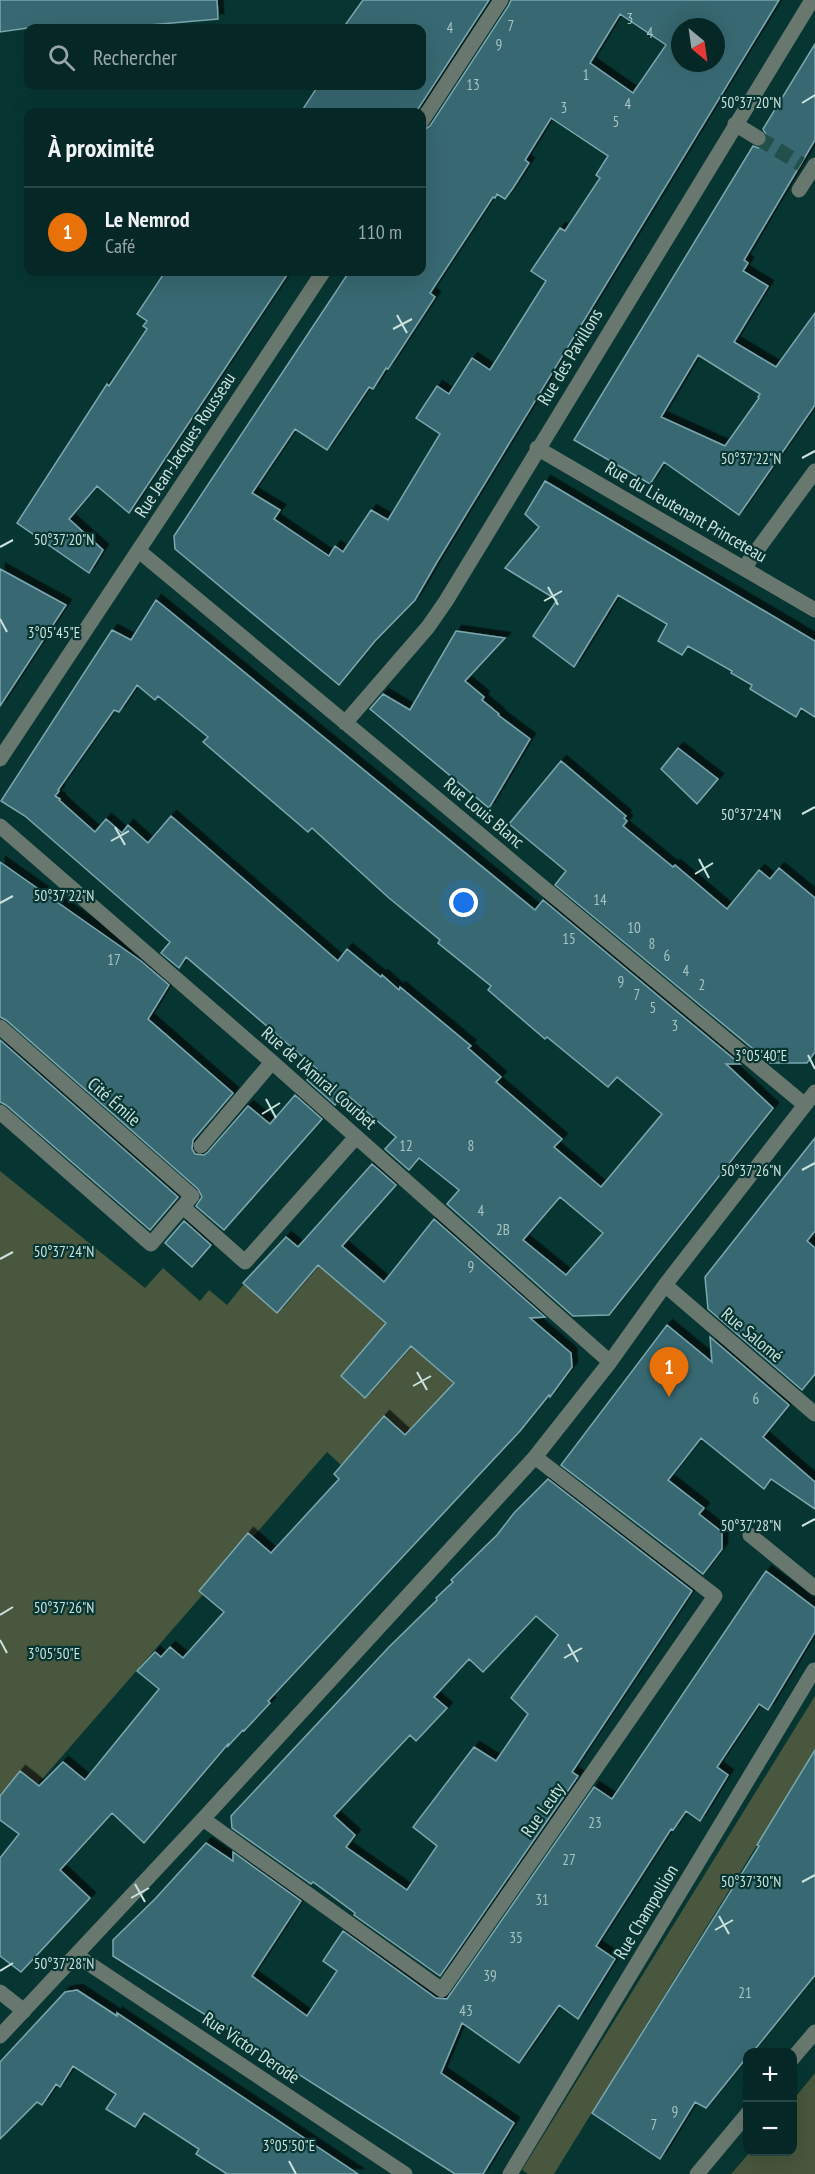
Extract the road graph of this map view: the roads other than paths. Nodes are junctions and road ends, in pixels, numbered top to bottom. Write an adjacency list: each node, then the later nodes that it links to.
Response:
1 (501, 0): 3 (street)
2 (812, 0): 4 (street, Rue des Pavillons)
3 (426, 115)
4 (735, 124): 5 (street); 9 (street, Rue des Pavillons)
5 (758, 138)
6 (809, 167): 7 (street)
7 (799, 190)
8 (319, 276): 11 (street, Rue Jean-Jacques Rousseau)
9 (537, 448): 12 (street, Rue du Lieutenant Princeteau); 14 (street, Rue des Pavillons)
10 (815, 471): 12 (street)
11 (139, 551): 14 (street, Rue Louis Blanc); 15 (street, Rue Jean-Jacques Rousseau)
12 (744, 568): 13 (street, Rue du Lieutenant Princeteau)
13 (815, 610)
14 (345, 723): 20 (street, Rue Louis Blanc)
15 (0, 759)
16 (0, 826): 18 (street, Rue de l'Amiral Courbet)
17 (0, 1027): 24 (street, Cité Émile)
18 (272, 1062): 22 (street, Rue de l'Amiral Courbet); 23 (street)
19 (815, 1092): 20 (street)
20 (805, 1105): 25 (street)
21 (0, 1112): 24 (street)
22 (356, 1137): 24 (street); 26 (street, Rue de l'Amiral Courbet)
23 (201, 1146)
24 (183, 1207)
25 (665, 1285): 26 (street); 27 (street, Rue Salomé)
26 (610, 1362): 28 (street)
27 (815, 1414)
28 (535, 1457): 32 (street); 32 (street, Rue Leuty)
29 (750, 1535): 30 (street)
30 (815, 1588)
31 (814, 1670): 41 (street, Rue Champollion)
32 (203, 1819): 33 (street)
33 (76, 1955): 35 (street); 40 (street, Rue Victor Derode)
34 (0, 1992): 35 (street)
35 (24, 2011): 37 (street)
36 (815, 2032): 38 (street)
37 (0, 2036)
38 (797, 2053)
39 (743, 2118): 42 (street)
40 (405, 2174)
41 (510, 2174)
42 (697, 2174)

